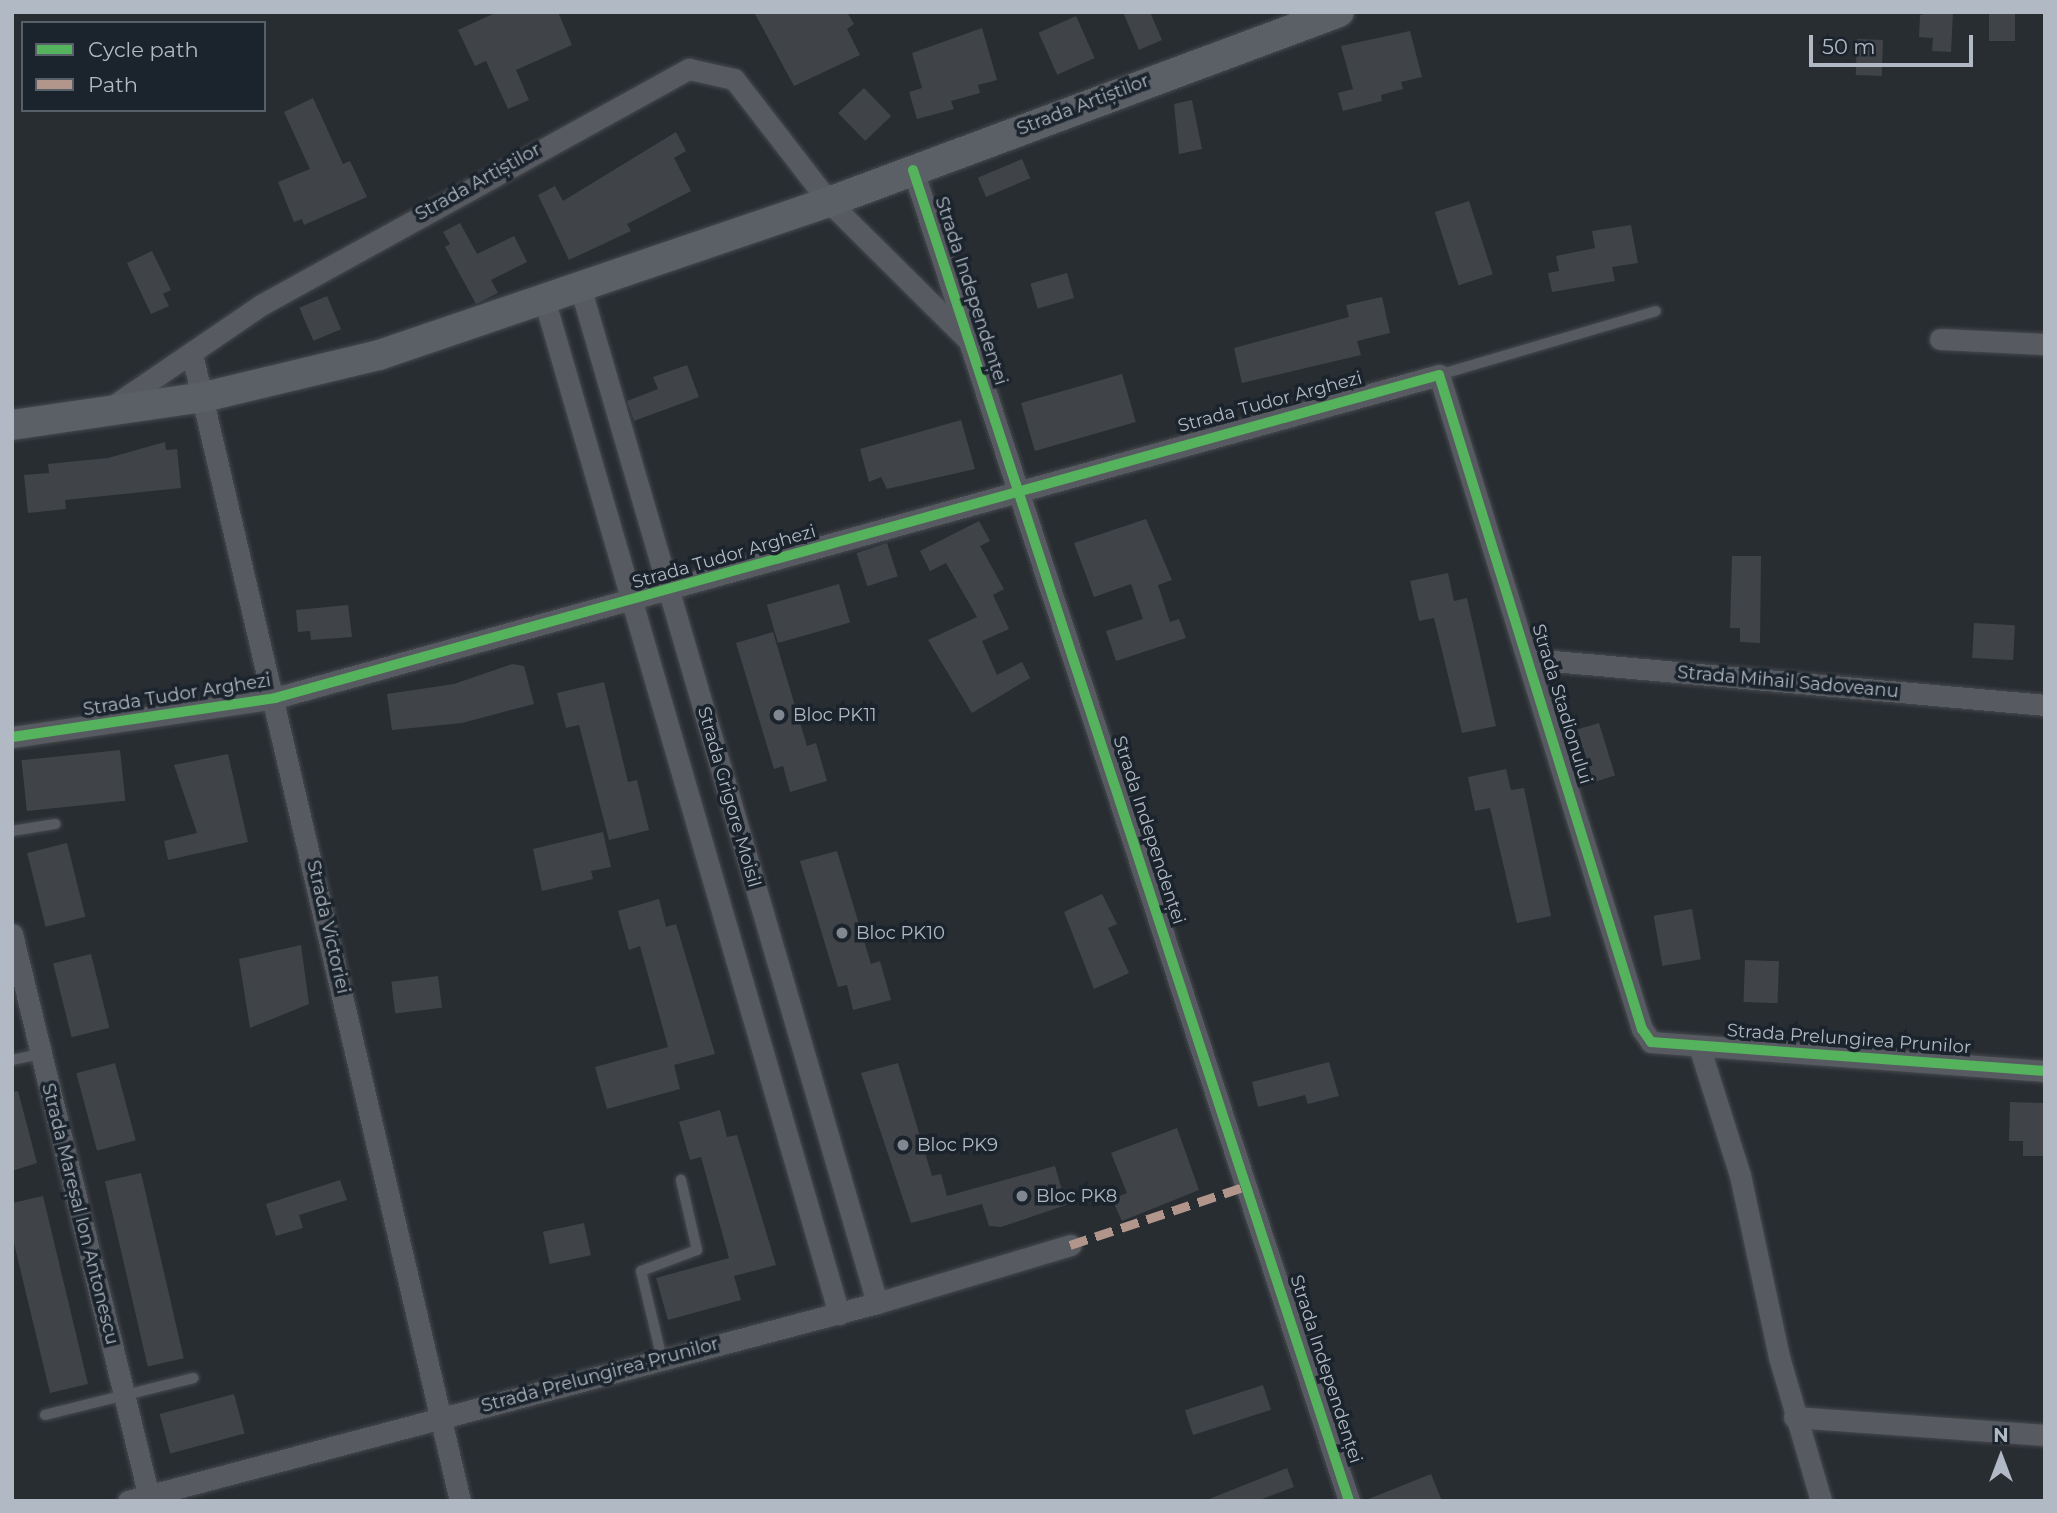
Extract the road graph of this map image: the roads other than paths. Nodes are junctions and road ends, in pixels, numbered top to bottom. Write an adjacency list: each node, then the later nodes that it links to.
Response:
1 (1339, 12): 2 (street, Strada Artiștilor)
2 (913, 170): 3 (street, Strada Artiștilor); 8 (street, Strada Independenței)
3 (829, 202): 4 (street, Strada Artiștilor); 8 (street); 10 (street, Strada Artiștilor)
4 (581, 290): 5 (street, Strada Artiștilor); 16 (street, Strada Grigore Moisil)
5 (545, 302): 12 (street, Strada Artiștilor); 17 (street)
6 (1657, 311): 11 (lane)
7 (1940, 339): 9 (street)
8 (968, 340): 15 (street, Strada Independenței)
9 (2045, 344)
10 (192, 354): 12 (street, Strada Victoriei); 13 (street, Strada Artiștilor)
11 (1439, 375): 15 (street, Strada Tudor Arghezi); 18 (street, Strada Stadionului)
12 (204, 397): 13 (street, Strada Artiștilor); 19 (street, Strada Victoriei)
13 (103, 414): 14 (street, Strada Artiștilor)
14 (12, 425)
15 (1017, 488): 16 (street, Strada Tudor Arghezi); 43 (street, Strada Independenței)
16 (670, 592): 17 (street, Strada Tudor Arghezi); 32 (street, Strada Grigore Moisil)
17 (632, 602): 19 (street, Strada Tudor Arghezi); 33 (street)
18 (1531, 659): 20 (street, Strada Mihail Sadoveanu); 25 (street, Strada Stadionului)
19 (275, 698): 21 (street, Strada Tudor Arghezi); 38 (street, Strada Victoriei)
20 (2045, 705)
21 (12, 737)
22 (55, 824): 23 (lane)
23 (12, 831)
24 (12, 934): 27 (street, Strada Mareșal Ion Antonescu)
25 (1651, 1042): 26 (street, Strada Prelungirea Prunilor)
26 (1699, 1046): 29 (street, Strada Prelungirea Prunilor); 39 (street)
27 (41, 1054): 28 (lane); 36 (street, Strada Mareșal Ion Antonescu)
28 (12, 1060)
29 (2045, 1071)
30 (681, 1180): 34 (lane)
31 (1070, 1245): 32 (street, Strada Prelungirea Prunilor)
32 (877, 1303): 33 (street, Strada Prelungirea Prunilor)
33 (839, 1314): 34 (street, Strada Prelungirea Prunilor)
34 (662, 1359): 38 (street, Strada Prelungirea Prunilor)
35 (193, 1378): 36 (lane)
36 (124, 1395): 37 (lane); 41 (street, Strada Mareșal Ion Antonescu)
37 (46, 1415)
38 (441, 1417): 41 (street, Strada Prelungirea Prunilor); 42 (street, Strada Victoriei)
39 (1794, 1417): 40 (street); 44 (street)
40 (2045, 1435)
41 (138, 1497)
42 (460, 1501)
43 (1349, 1501)
44 (1821, 1501)

